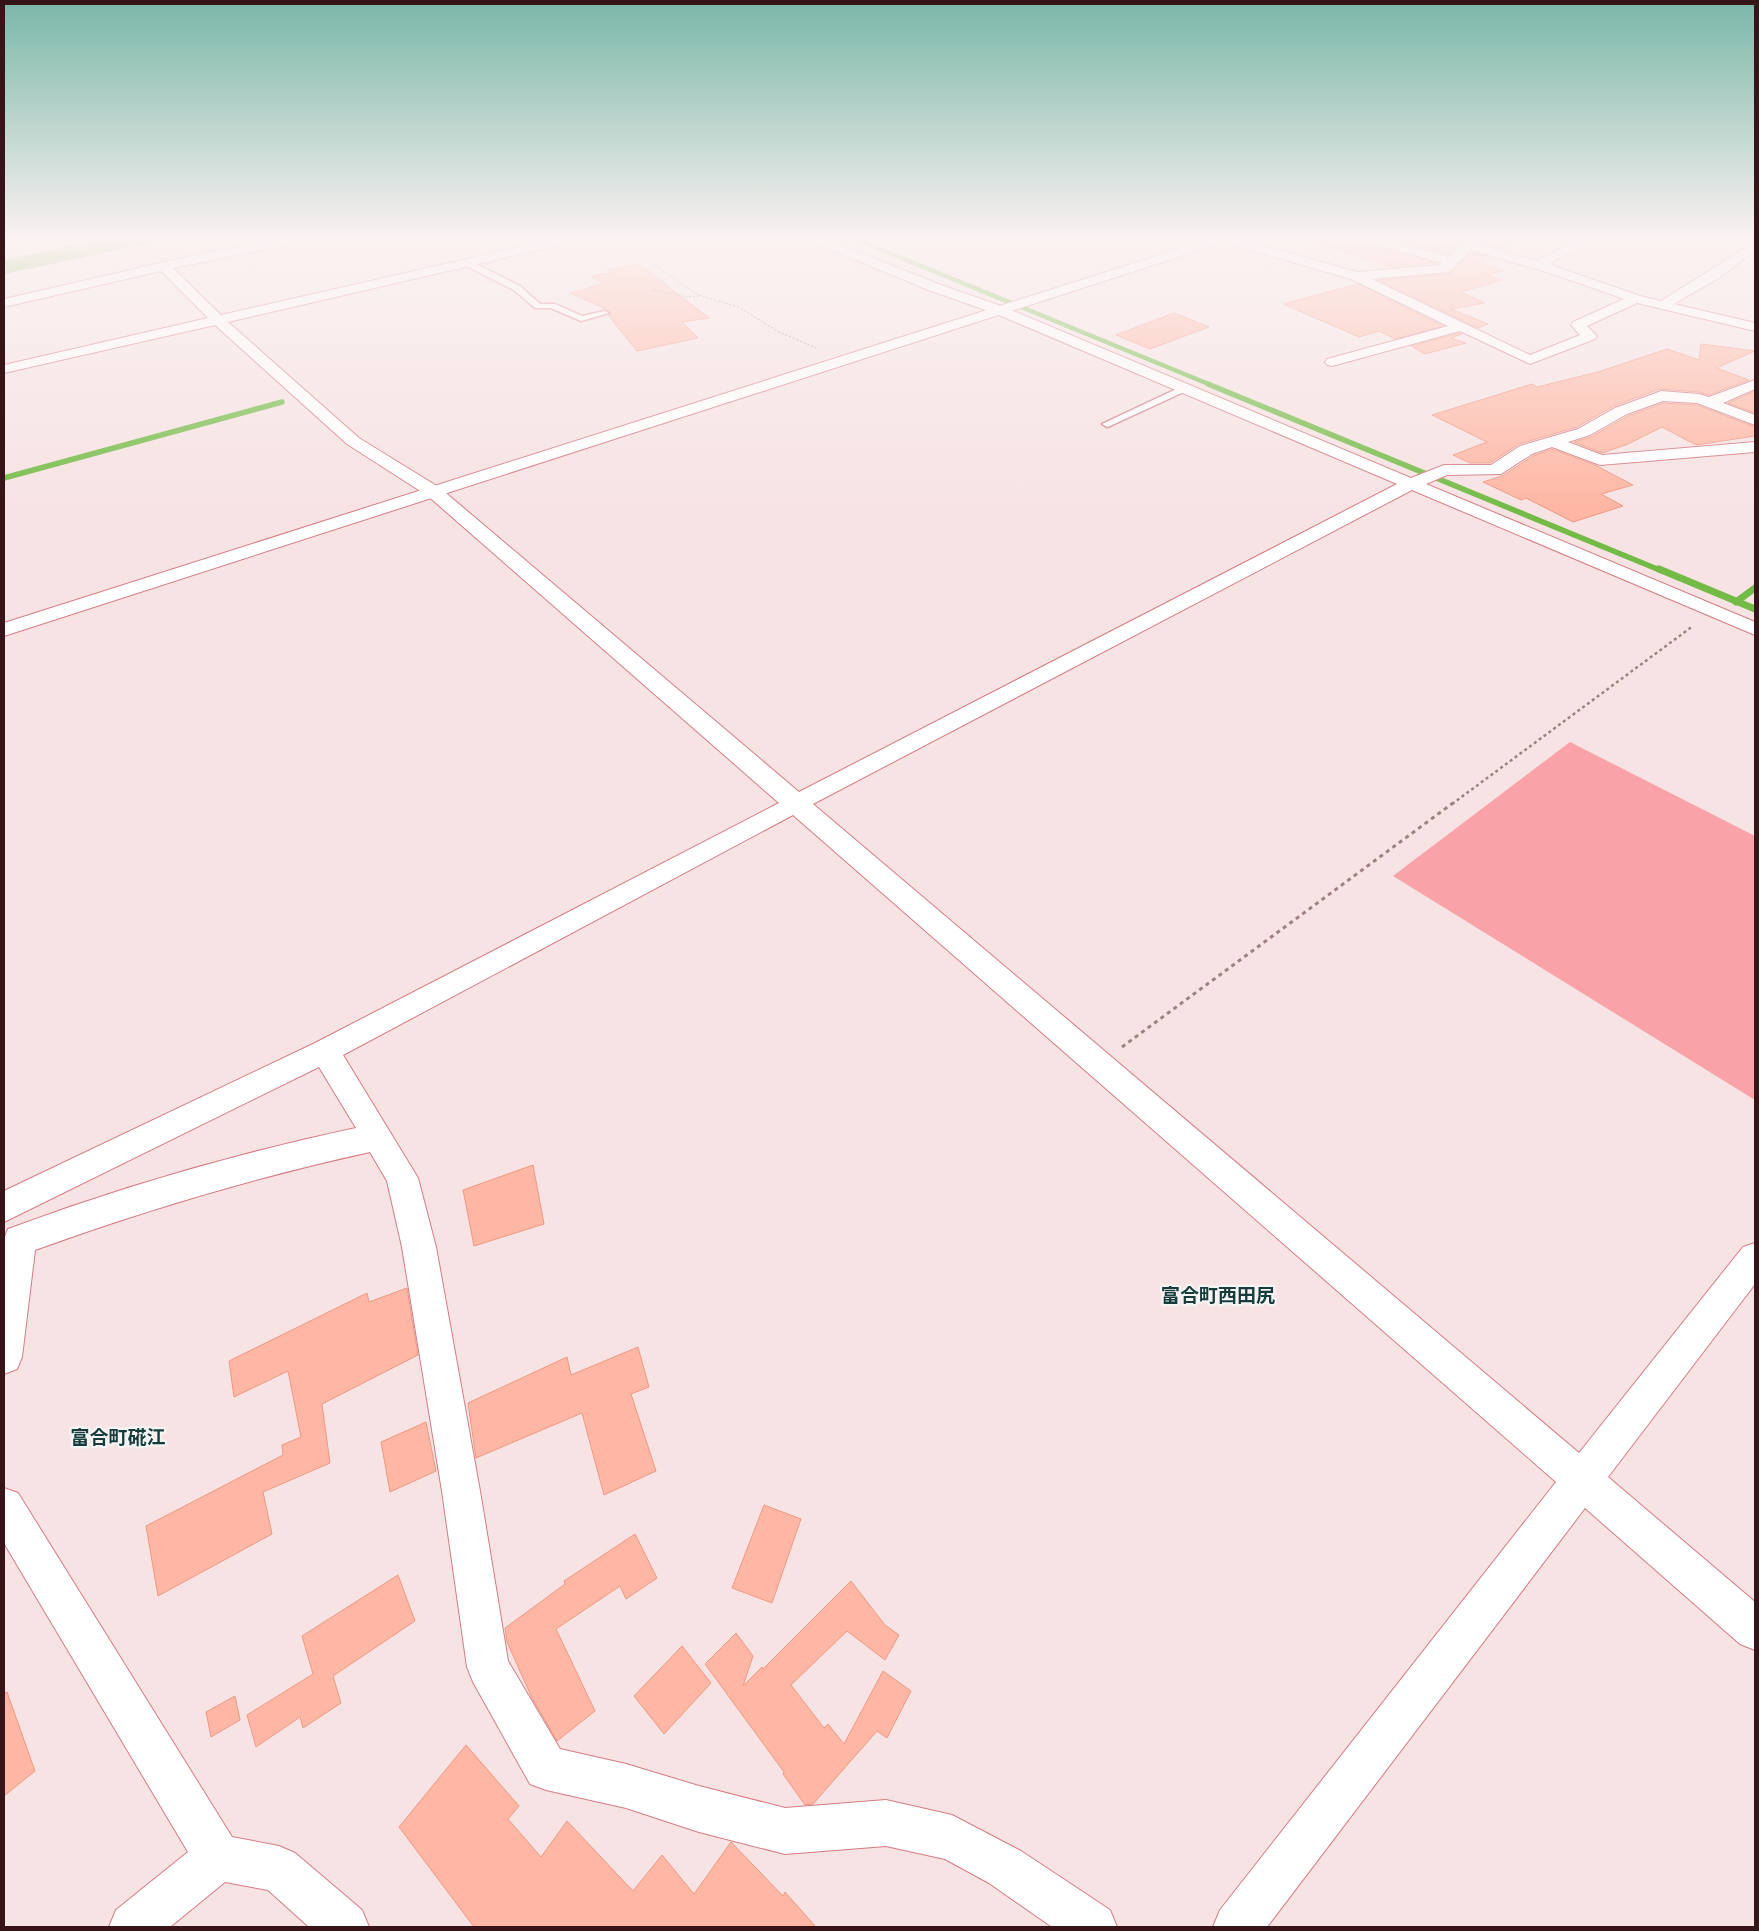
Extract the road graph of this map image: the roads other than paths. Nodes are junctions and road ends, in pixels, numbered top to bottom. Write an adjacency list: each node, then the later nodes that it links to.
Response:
1 (183, 328): 9 (street)
2 (227, 328): 18 (street)
3 (943, 328): 18 (street)
4 (1047, 328): 11 (street)
5 (1456, 328): 8 (street)
6 (1462, 328): 7 (street)
7 (1581, 328)
8 (1332, 362)
9 (4, 369)
10 (1755, 384): 12 (street)
11 (1185, 388): 14 (lane); 17 (street)
12 (1711, 402): 13 (street); 15 (street)
13 (1755, 420)
14 (1107, 424)
15 (1552, 441): 16 (street); 17 (street)
16 (1755, 447)
17 (1417, 483): 19 (street); 21 (street)
18 (434, 492): 20 (street); 21 (street)
19 (1755, 628)
20 (4, 630)
21 (797, 802): 22 (street); 27 (street)
22 (325, 1051): 23 (street); 24 (street)
23 (378, 1137): 24 (street); 33 (street)
24 (9, 1223): 26 (street)
25 (1755, 1258): 27 (street)
26 (4, 1357)
27 (1582, 1480): 29 (street); 34 (street)
28 (4, 1507): 30 (street)
29 (1755, 1629)
30 (218, 1858): 31 (street); 32 (street)
31 (133, 1927)
32 (345, 1927)
33 (1093, 1927)
34 (1237, 1927)

